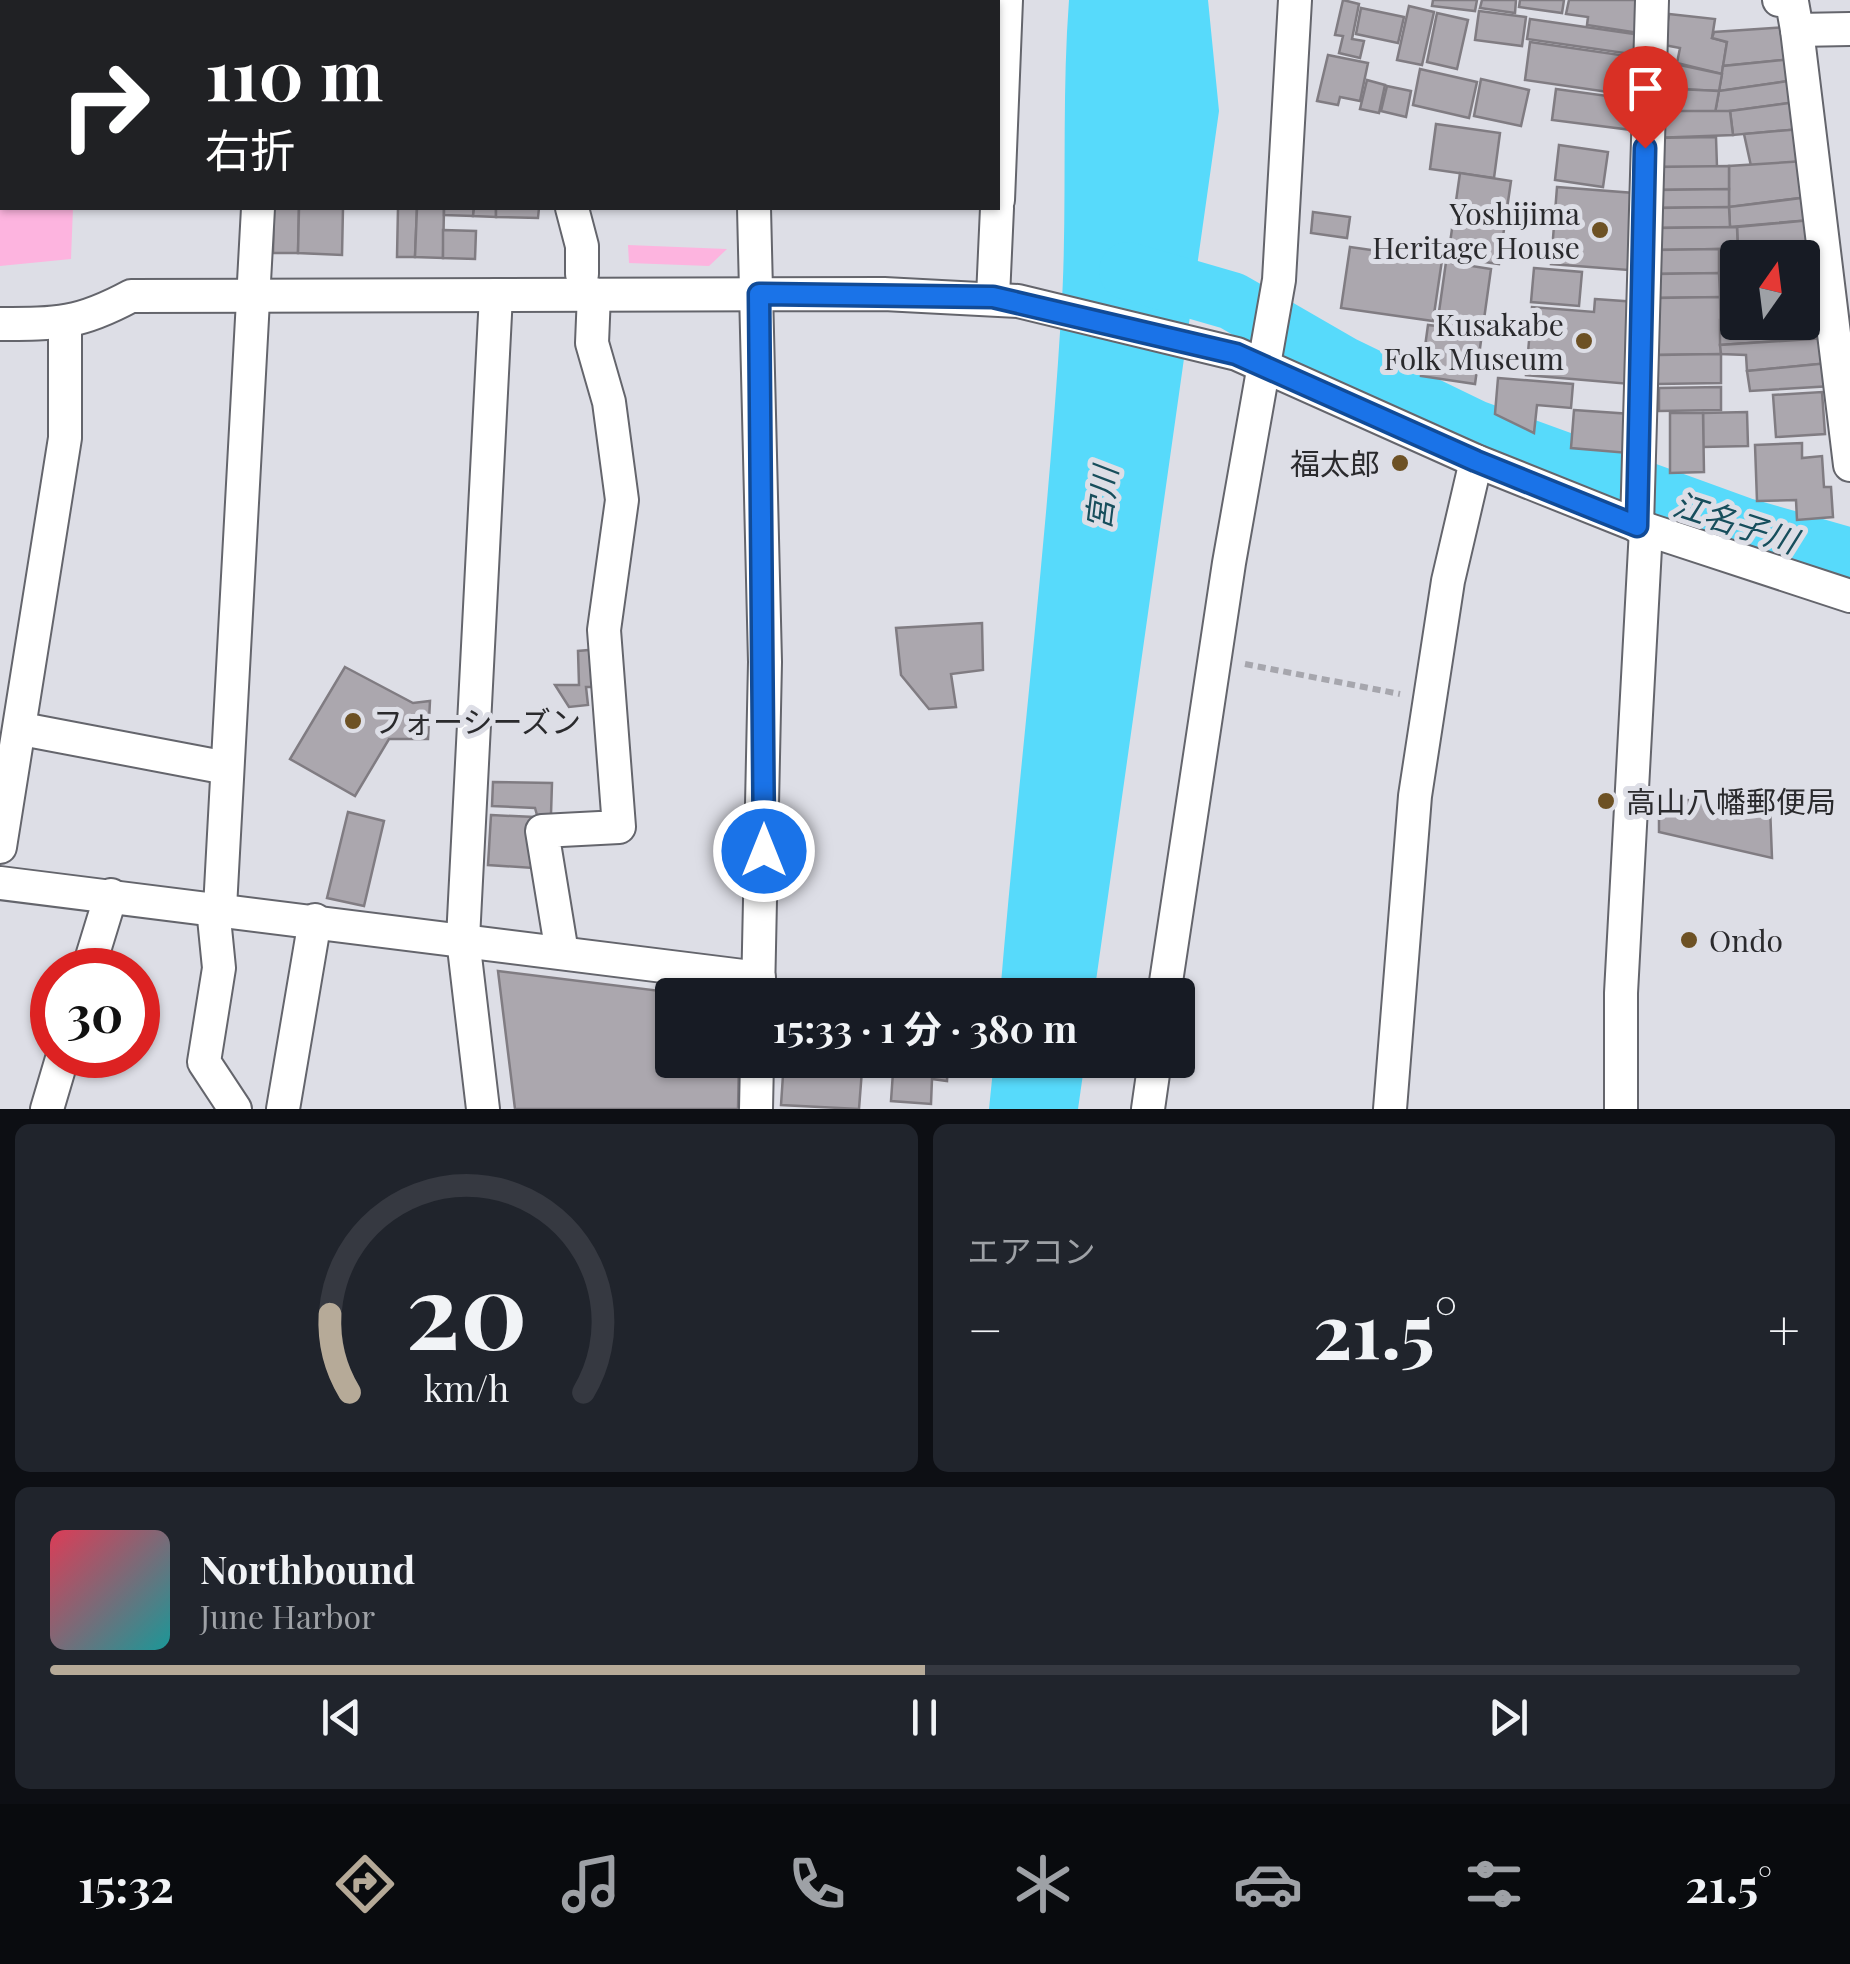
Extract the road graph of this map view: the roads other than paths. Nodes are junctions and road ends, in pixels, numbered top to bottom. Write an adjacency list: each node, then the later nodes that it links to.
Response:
1 (1006, 0): 7 (street)
2 (1295, 0): 19 (street)
3 (1652, 0): 22 (street)
4 (1778, 0): 6 (street)
5 (1850, 28): 6 (street)
6 (1797, 30): 21 (street)
7 (1000, 136)
8 (258, 210): 13 (street)
9 (573, 210): 12 (street)
10 (754, 210): 14 (street)
11 (998, 210): 16 (street)
12 (588, 284): 14 (street); 15 (street); 33 (street)
13 (253, 293): 15 (street); 18 (street); 25 (street)
14 (759, 294): 16 (street); 35 (street)
15 (496, 295): 31 (street)
16 (1005, 299): 19 (street)
17 (0, 324): 18 (street)
18 (65, 324): 24 (street)
19 (1257, 355): 20 (street); 36 (street)
20 (1476, 461): 22 (street); 46 (street)
21 (1850, 465)
22 (1641, 522): 23 (street); 47 (street)
23 (1850, 596)
24 (22, 729): 25 (street); 26 (street)
25 (227, 768): 29 (street)
26 (0, 848)
27 (0, 883): 28 (street)
28 (111, 895): 29 (street); 32 (street)
29 (216, 908): 30 (street); 41 (street)
30 (314, 920): 31 (street); 42 (street)
31 (463, 940): 33 (street); 43 (street)
32 (95, 948)
33 (562, 953): 34 (street)
34 (706, 978)
35 (758, 978)
36 (1167, 978)
37 (56, 1078): 40 (street)
38 (757, 1078): 44 (street)
39 (1152, 1078): 45 (street)
40 (47, 1109)
41 (234, 1109)
42 (283, 1109)
43 (483, 1109)
44 (756, 1109)
45 (1148, 1109)
46 (1390, 1109)
47 (1621, 1109)

